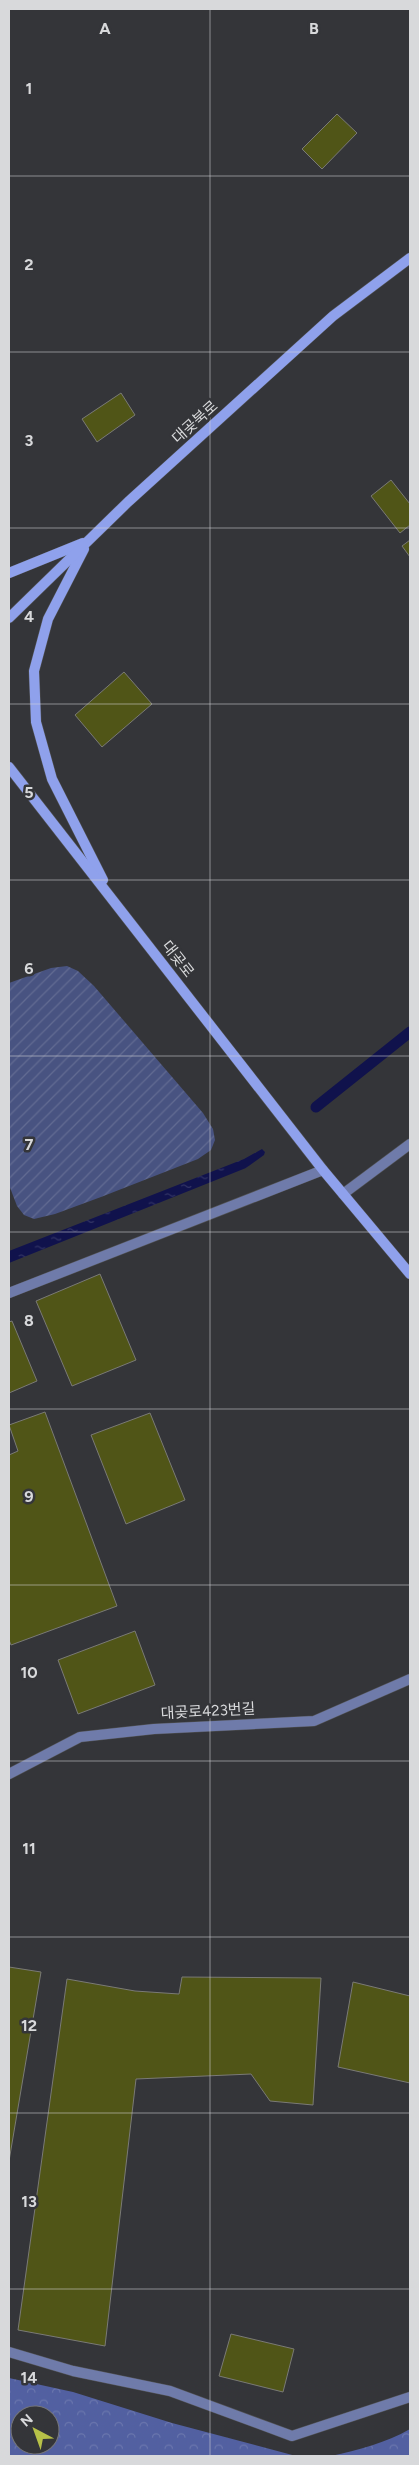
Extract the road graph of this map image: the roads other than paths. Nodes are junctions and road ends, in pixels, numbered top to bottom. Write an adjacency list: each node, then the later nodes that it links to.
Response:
1 (410, 258): 2 (street, 대곶북로)
2 (88, 541): 3 (street); 4 (street, 대곶북로); 6 (street)
3 (9, 573)
4 (9, 618)
5 (9, 767): 6 (street, 대곶로)
6 (113, 901): 8 (street, 대곶로)
7 (410, 1144): 9 (street)
8 (323, 1170): 9 (street, 대곶로); 11 (street)
9 (343, 1194): 10 (street, 대곶로)
10 (410, 1274)
11 (9, 1293)
12 (410, 1679): 13 (street, 대곶로423번길)
13 (9, 1774)
14 (9, 2352): 15 (street)
15 (410, 2397)

